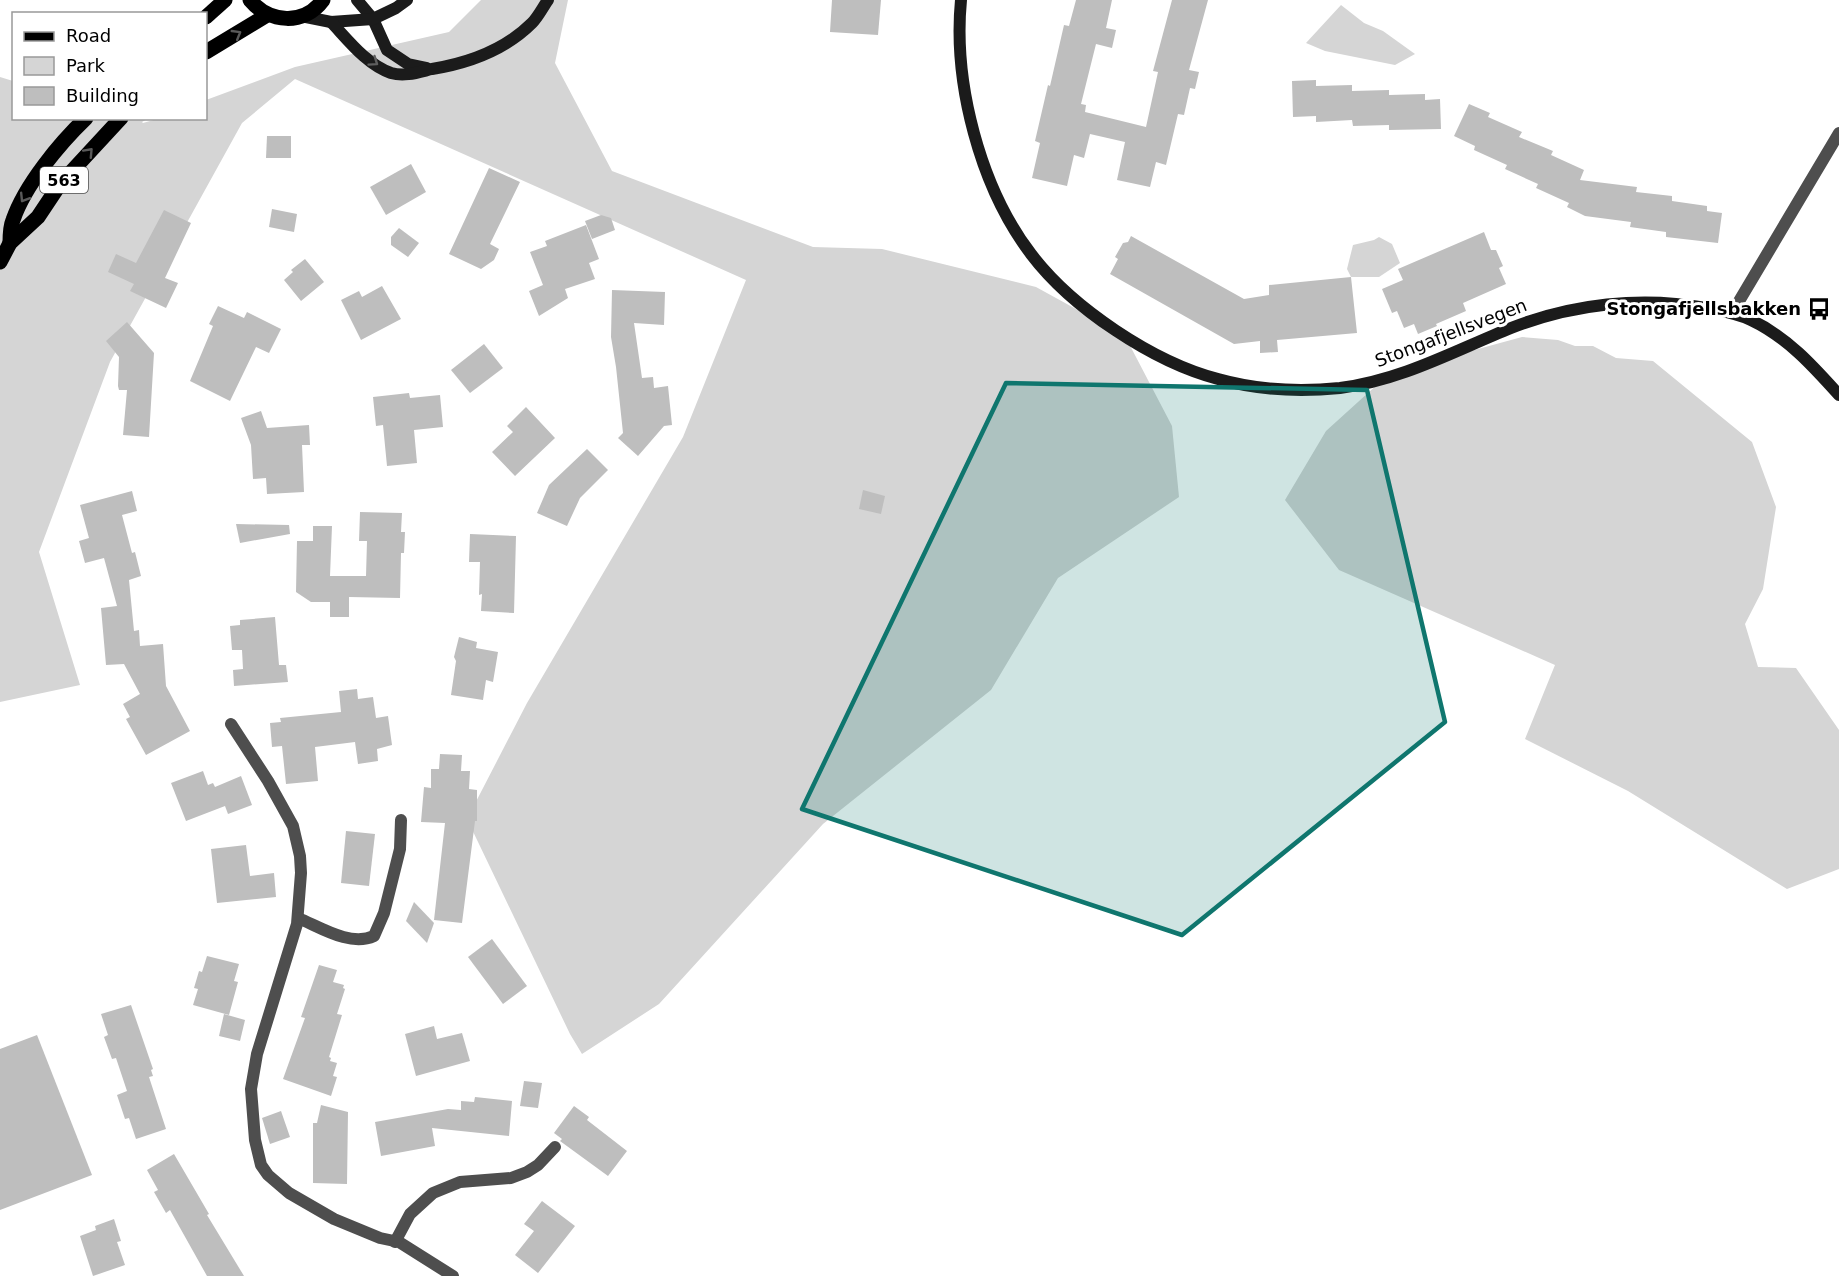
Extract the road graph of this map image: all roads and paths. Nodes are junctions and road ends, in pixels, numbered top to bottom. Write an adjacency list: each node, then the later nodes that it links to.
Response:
1 (225, 0): 9 (main road)
2 (250, 0): 8 (main road)
3 (323, 0): 10 (main road)
4 (357, 0): 11 (street)
5 (407, 0): 11 (street)
6 (548, 0): 14 (street)
7 (962, 0): 20 (street, Stongafjellsvegen)
8 (267, 15): 10 (main road); 13 (main road, one-way to 8)
9 (207, 16)
10 (301, 16): 12 (street)
11 (373, 19): 12 (street); 14 (street)
12 (331, 22): 14 (street, one-way to 14)
13 (207, 51)
14 (434, 69)
15 (84, 120): 18 (main road, 563, one-way to 18)
16 (119, 120): 18 (main road, 563, one-way to 16)
17 (1839, 133): 20 (street)
18 (10, 243): 19 (main road, 563)
19 (0, 262)
20 (1732, 313): 21 (street, Stongafjellsvegen)
21 (1839, 395)
22 (231, 724): 24 (street)
23 (401, 820): 24 (street)
24 (298, 918): 26 (street)
25 (555, 1147): 26 (street)
26 (395, 1242): 27 (street)
27 (453, 1276)

